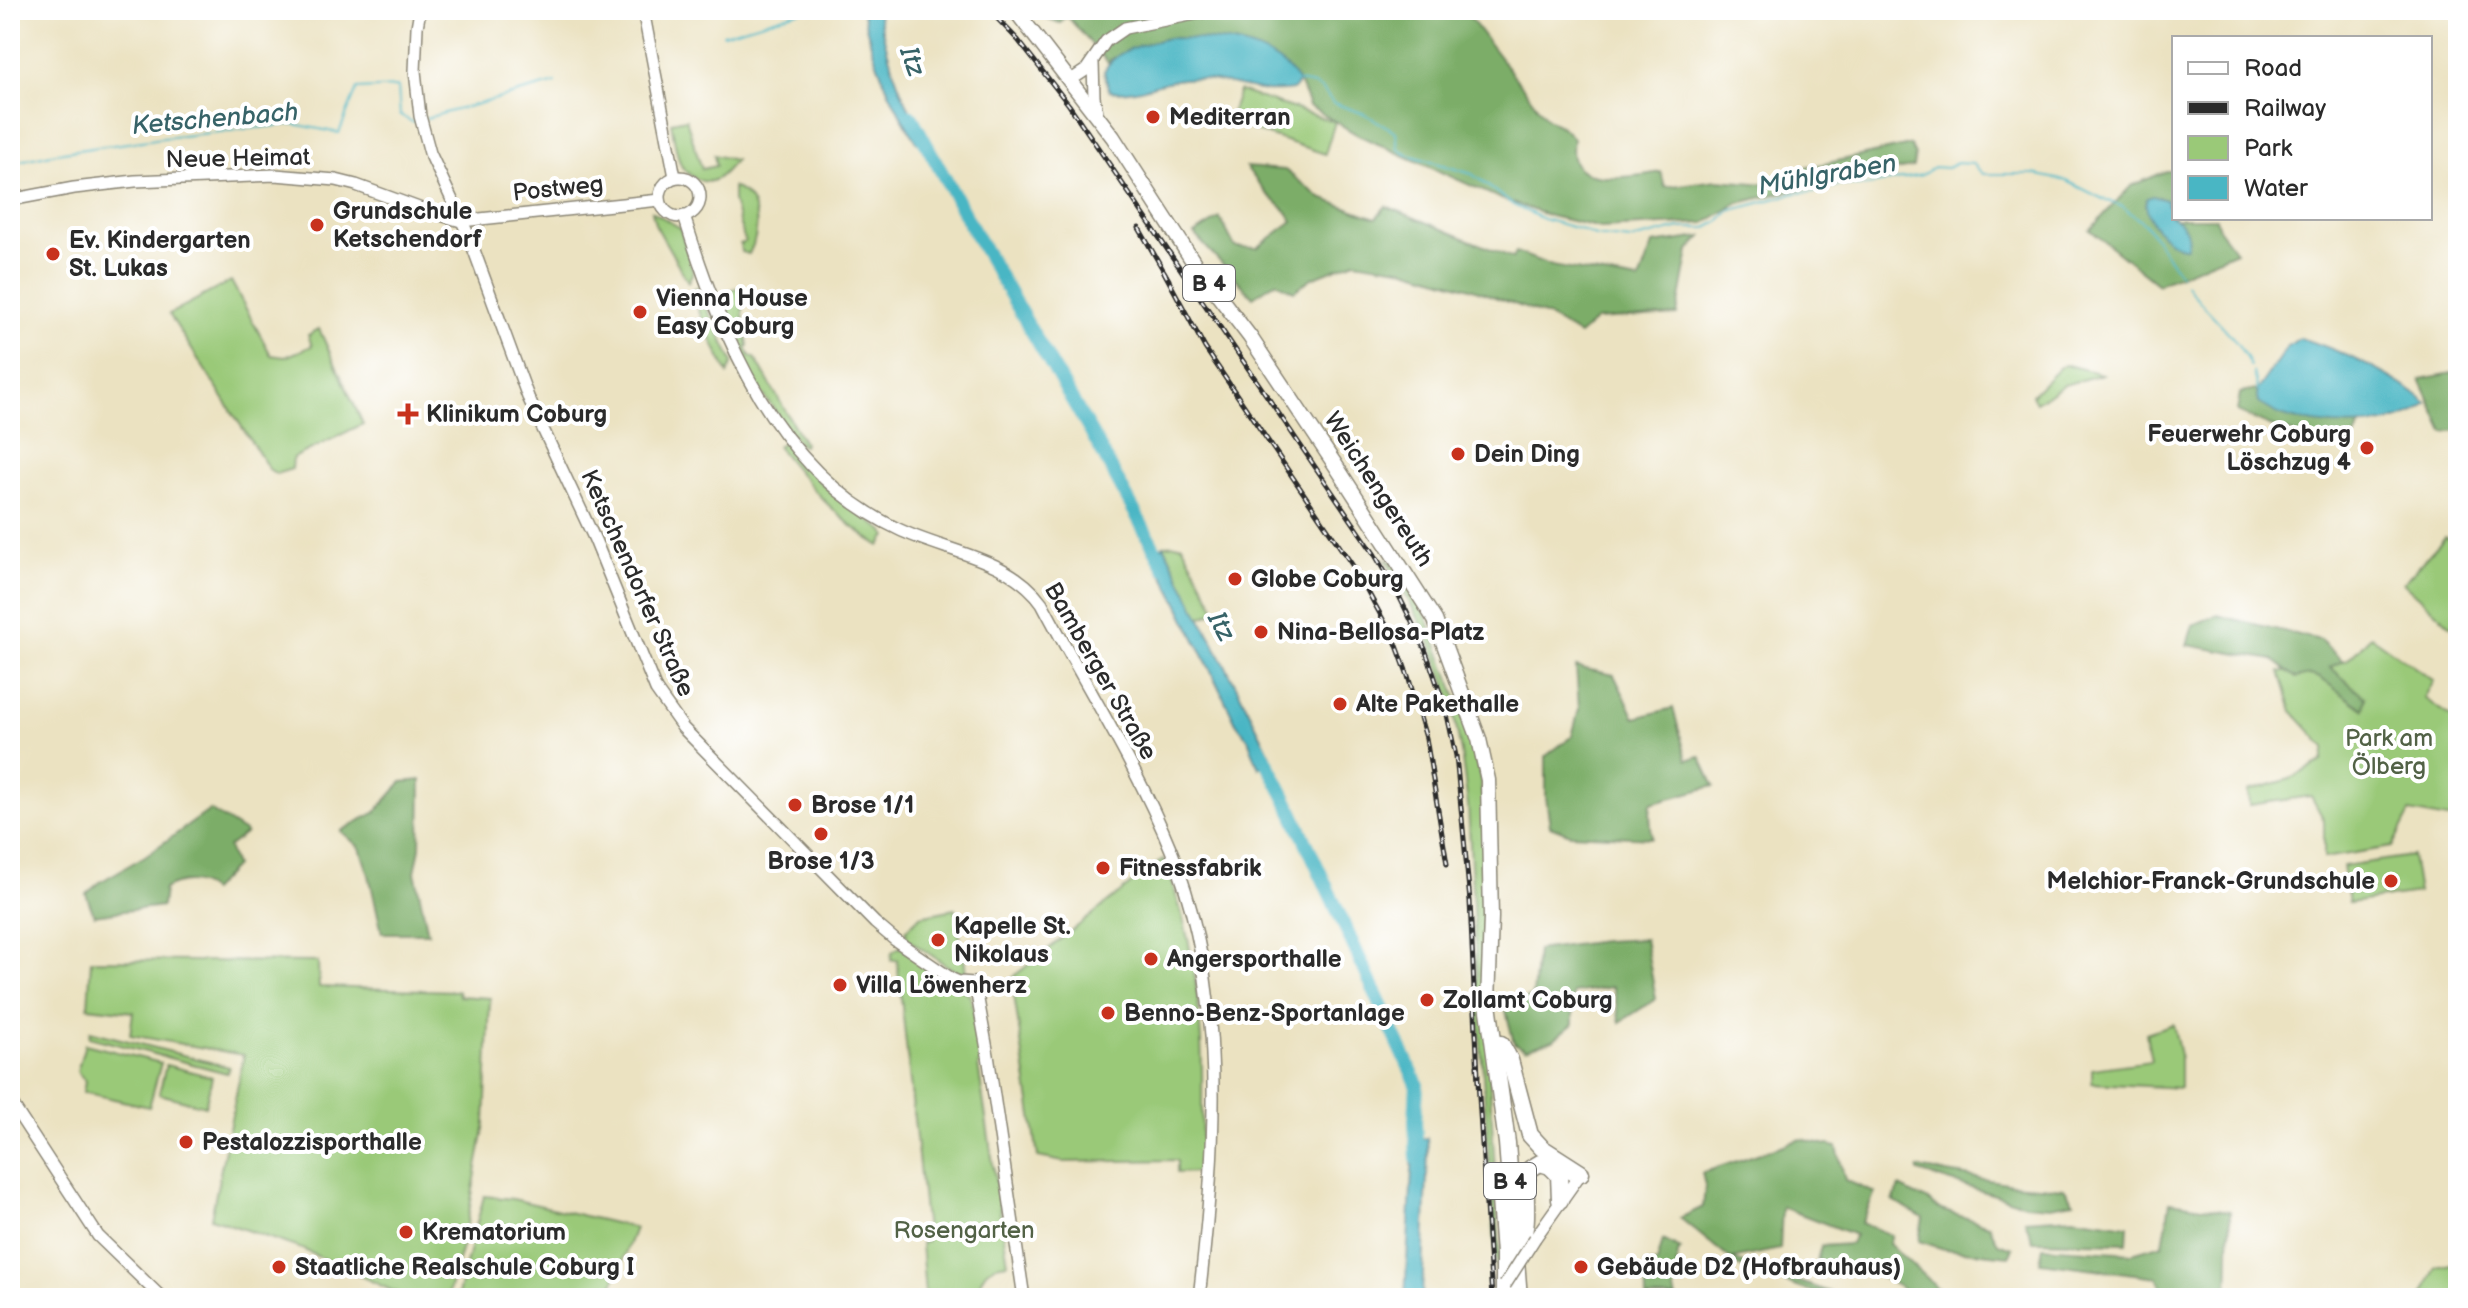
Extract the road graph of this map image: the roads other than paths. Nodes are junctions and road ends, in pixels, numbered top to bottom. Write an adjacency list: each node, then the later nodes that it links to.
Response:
1 (420, 10): 9 (street, Ketschendorfer Straße)
2 (643, 10): 8 (street)
3 (1015, 10): 6 (main road, B 4)
4 (1215, 10): 5 (street)
5 (1093, 60): 6 (street); 7 (street)
6 (1071, 80): 7 (main road, Weichengereuth / B 4)
7 (1099, 118): 15 (main road, Weichengereuth / B 4)
8 (675, 177): 11 (street); 13 (street)
9 (450, 198): 12 (street); 14 (street, Ketschendorfer Straße)
10 (10, 200): 12 (street, Neue Heimat)
11 (660, 200): 13 (street); 14 (street, Postweg)
12 (436, 214): 14 (street, Neue Heimat)
13 (684, 216): 26 (street, Bamberger Straße)
14 (461, 221): 25 (street, Ketschendorfer Straße)
15 (1491, 1004): 16 (highway, Weichengereuth / B 4); 17 (highway, Weichengereuth / B 4)
16 (1501, 1044): 20 (highway); 22 (highway, B 4)
17 (1495, 1064): 23 (highway); 27 (highway, B 4)
18 (10, 1101): 24 (street)
19 (1550, 1166): 20 (highway); 21 (highway); 22 (highway)
20 (1579, 1176): 21 (street)
21 (1560, 1200): 22 (street)
22 (1529, 1238): 23 (street, bridge); 28 (highway, B 4)
23 (1502, 1294)
24 (162, 1298)
25 (1024, 1298)
26 (1199, 1298)
27 (1519, 1298)
28 (1527, 1298)

